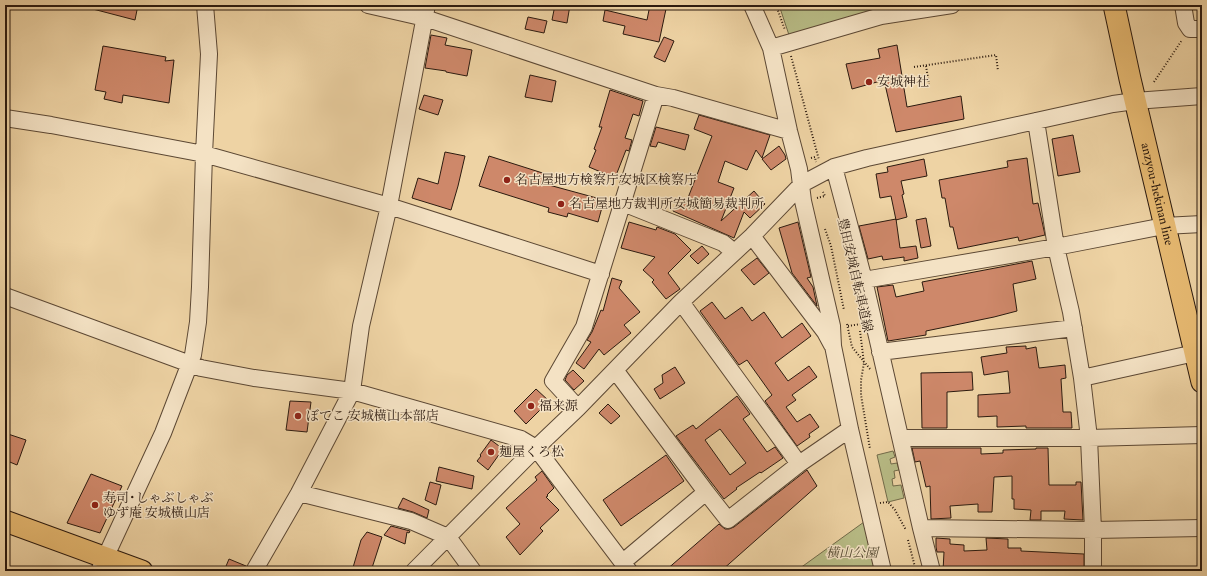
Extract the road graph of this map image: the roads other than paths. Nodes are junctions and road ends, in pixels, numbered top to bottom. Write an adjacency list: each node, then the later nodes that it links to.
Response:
1 (205, 5): 17 (street)
2 (368, 5): 7 (street)
3 (752, 5): 10 (street)
4 (952, 5): 8 (street)
5 (1114, 5): 13 (main road, anzyou-hekinan line)
6 (1182, 5): 9 (street)
7 (426, 11): 11 (street); 21 (street)
8 (881, 11): 10 (street)
9 (1196, 29)
10 (771, 48): 16 (street)
11 (656, 95): 16 (street); 20 (street)
12 (1202, 96): 13 (street)
13 (1135, 101): 15 (street); 23 (main road, anzyou-hekinan line)
14 (5, 118): 17 (street)
15 (1036, 121): 18 (street); 25 (street)
16 (789, 131): 19 (street)
17 (204, 154): 21 (street); 35 (street)
18 (824, 166): 19 (street); 28 (street)
19 (803, 171): 24 (street); 32 (street)
20 (623, 203): 26 (street); 27 (street)
21 (389, 206): 27 (street); 39 (street)
22 (1202, 224): 23 (street)
23 (1164, 226): 25 (street); 34 (main road, anzyou-hekinan line)
24 (752, 236): 26 (street); 32 (street)
25 (1056, 247): 28 (street); 31 (street)
26 (734, 252): 30 (street)
27 (601, 274): 40 (street)
28 (864, 280): 33 (street)
29 (5, 296): 35 (street)
30 (681, 302): 36 (street); 46 (street)
31 (1074, 328): 33 (street); 37 (street)
32 (833, 346): 41 (street)
33 (880, 352): 43 (street)
34 (1195, 353): 37 (street); 38 (main road, anzyou-hekinan line)
35 (190, 365): 39 (street); 54 (street)
36 (615, 370): 40 (street); 47 (street)
37 (1082, 378): 44 (street)
38 (1202, 382)
39 (352, 391): 45 (street); 48 (street)
40 (578, 408): 45 (street)
41 (850, 429): 46 (street); 60 (street)
42 (1202, 435): 44 (street)
43 (901, 438): 44 (street); 50 (street)
44 (1088, 438): 52 (street)
45 (536, 448): 53 (street); 55 (street)
46 (799, 464): 47 (street)
47 (706, 492): 55 (street)
48 (299, 493): 53 (street); 57 (street)
49 (5, 521): 54 (main road)
50 (921, 528): 52 (street); 61 (street)
51 (1202, 528): 52 (street)
52 (1093, 530): 62 (street)
53 (448, 537): 58 (street); 59 (street)
54 (102, 564): 56 (main road)
55 (626, 567)
56 (142, 571)
57 (254, 571)
58 (414, 571)
59 (473, 571)
60 (883, 571)
61 (932, 571)
62 (1093, 571)

